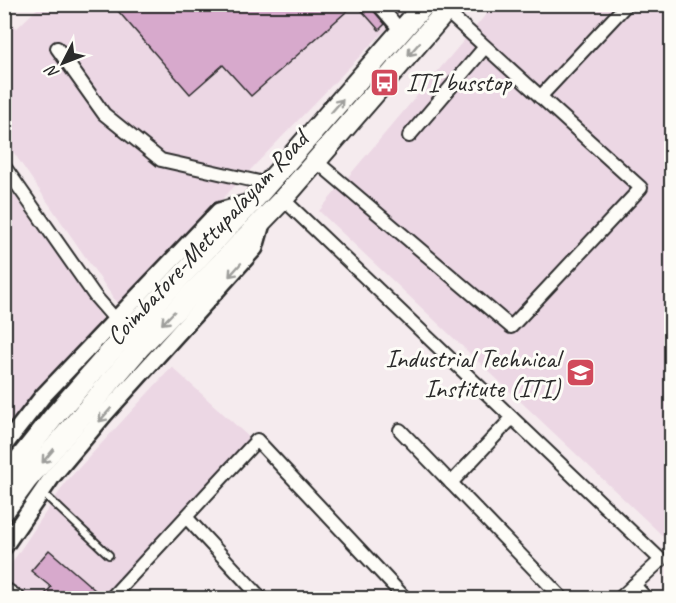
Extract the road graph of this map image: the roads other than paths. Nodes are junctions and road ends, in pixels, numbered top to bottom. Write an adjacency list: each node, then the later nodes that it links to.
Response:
1 (378, 4): 7 (street)
2 (425, 4): 7 (highway)
3 (627, 4): 10 (street)
4 (668, 4): 6 (street)
5 (449, 8): 8 (street); 12 (highway, Coimbatore-Mettupalayam Road, one-way to 12)
6 (672, 8)
7 (402, 32): 14 (highway, one-way to 7)
8 (485, 47): 10 (street); 11 (street)
9 (57, 48): 14 (street)
10 (540, 96): 12 (street)
11 (409, 136)
12 (316, 161): 15 (highway, Coimbatore-Mettupalayam Road)
13 (4, 166): 18 (street)
14 (268, 184): 16 (highway)
15 (283, 199): 17 (highway, Coimbatore-Mettupalayam Road); 19 (street)
16 (252, 202): 18 (street); 22 (highway)
17 (263, 220): 24 (street, one-way to 24); 25 (highway, Coimbatore-Mettupalayam Road, one-way to 25)
18 (115, 319): 21 (street)
19 (512, 418): 23 (street); 30 (street)
20 (399, 430): 23 (street)
21 (4, 446)
22 (4, 479)
23 (451, 483): 37 (street)
24 (42, 492): 27 (street); 29 (lane)
25 (4, 511)
26 (186, 517): 33 (street); 35 (street); 36 (street)
27 (4, 547)
28 (672, 551): 30 (street)
29 (109, 555)
30 (661, 560): 31 (street)
31 (634, 585): 38 (street); 39 (street)
32 (4, 588): 34 (street)
33 (119, 596)
34 (19, 598)
35 (261, 598)
36 (405, 598)
37 (562, 598)
38 (620, 598)
39 (646, 598)

